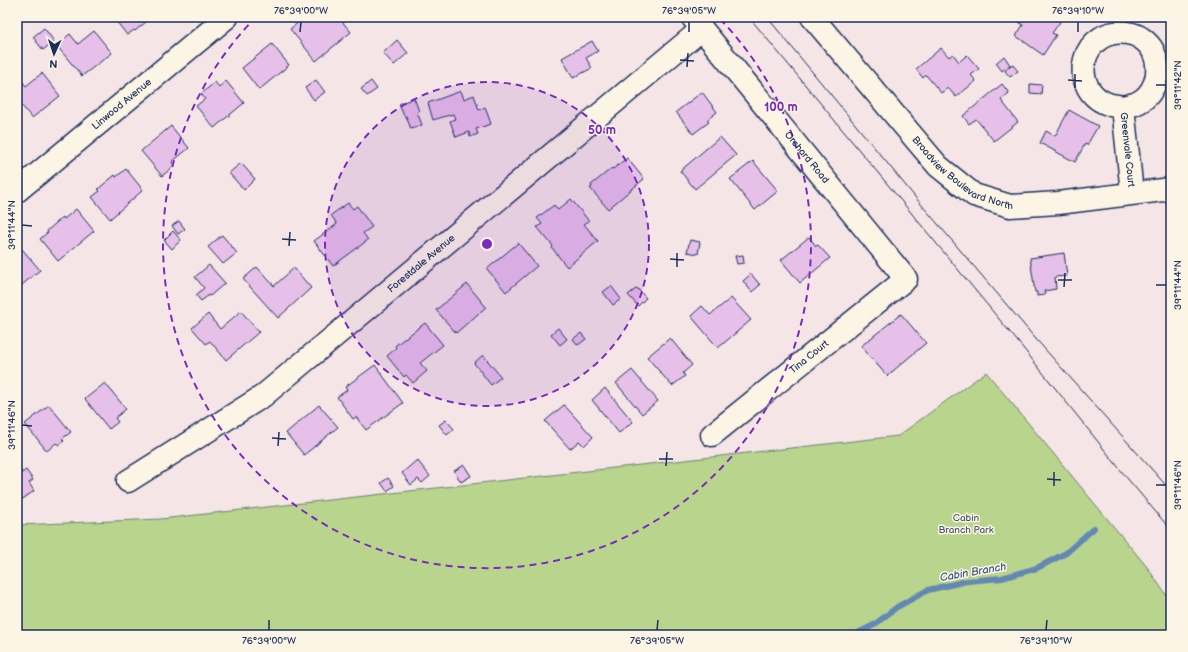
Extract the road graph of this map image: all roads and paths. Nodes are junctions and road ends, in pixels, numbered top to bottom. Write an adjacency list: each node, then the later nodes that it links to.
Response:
1 (227, 17): 6 (street, Linwood Avenue)
2 (812, 17): 7 (street, Broadview Boulevard North)
3 (697, 23): 8 (street, Orchard Road); 10 (street, Forestdale Avenue)
4 (1123, 107): 7 (street, Greenvale Court)
5 (1171, 189): 7 (street, Broadview Boulevard North)
6 (17, 191)
7 (1132, 193)
8 (906, 279): 9 (street, Tina Court)
9 (712, 435)
10 (128, 481)

